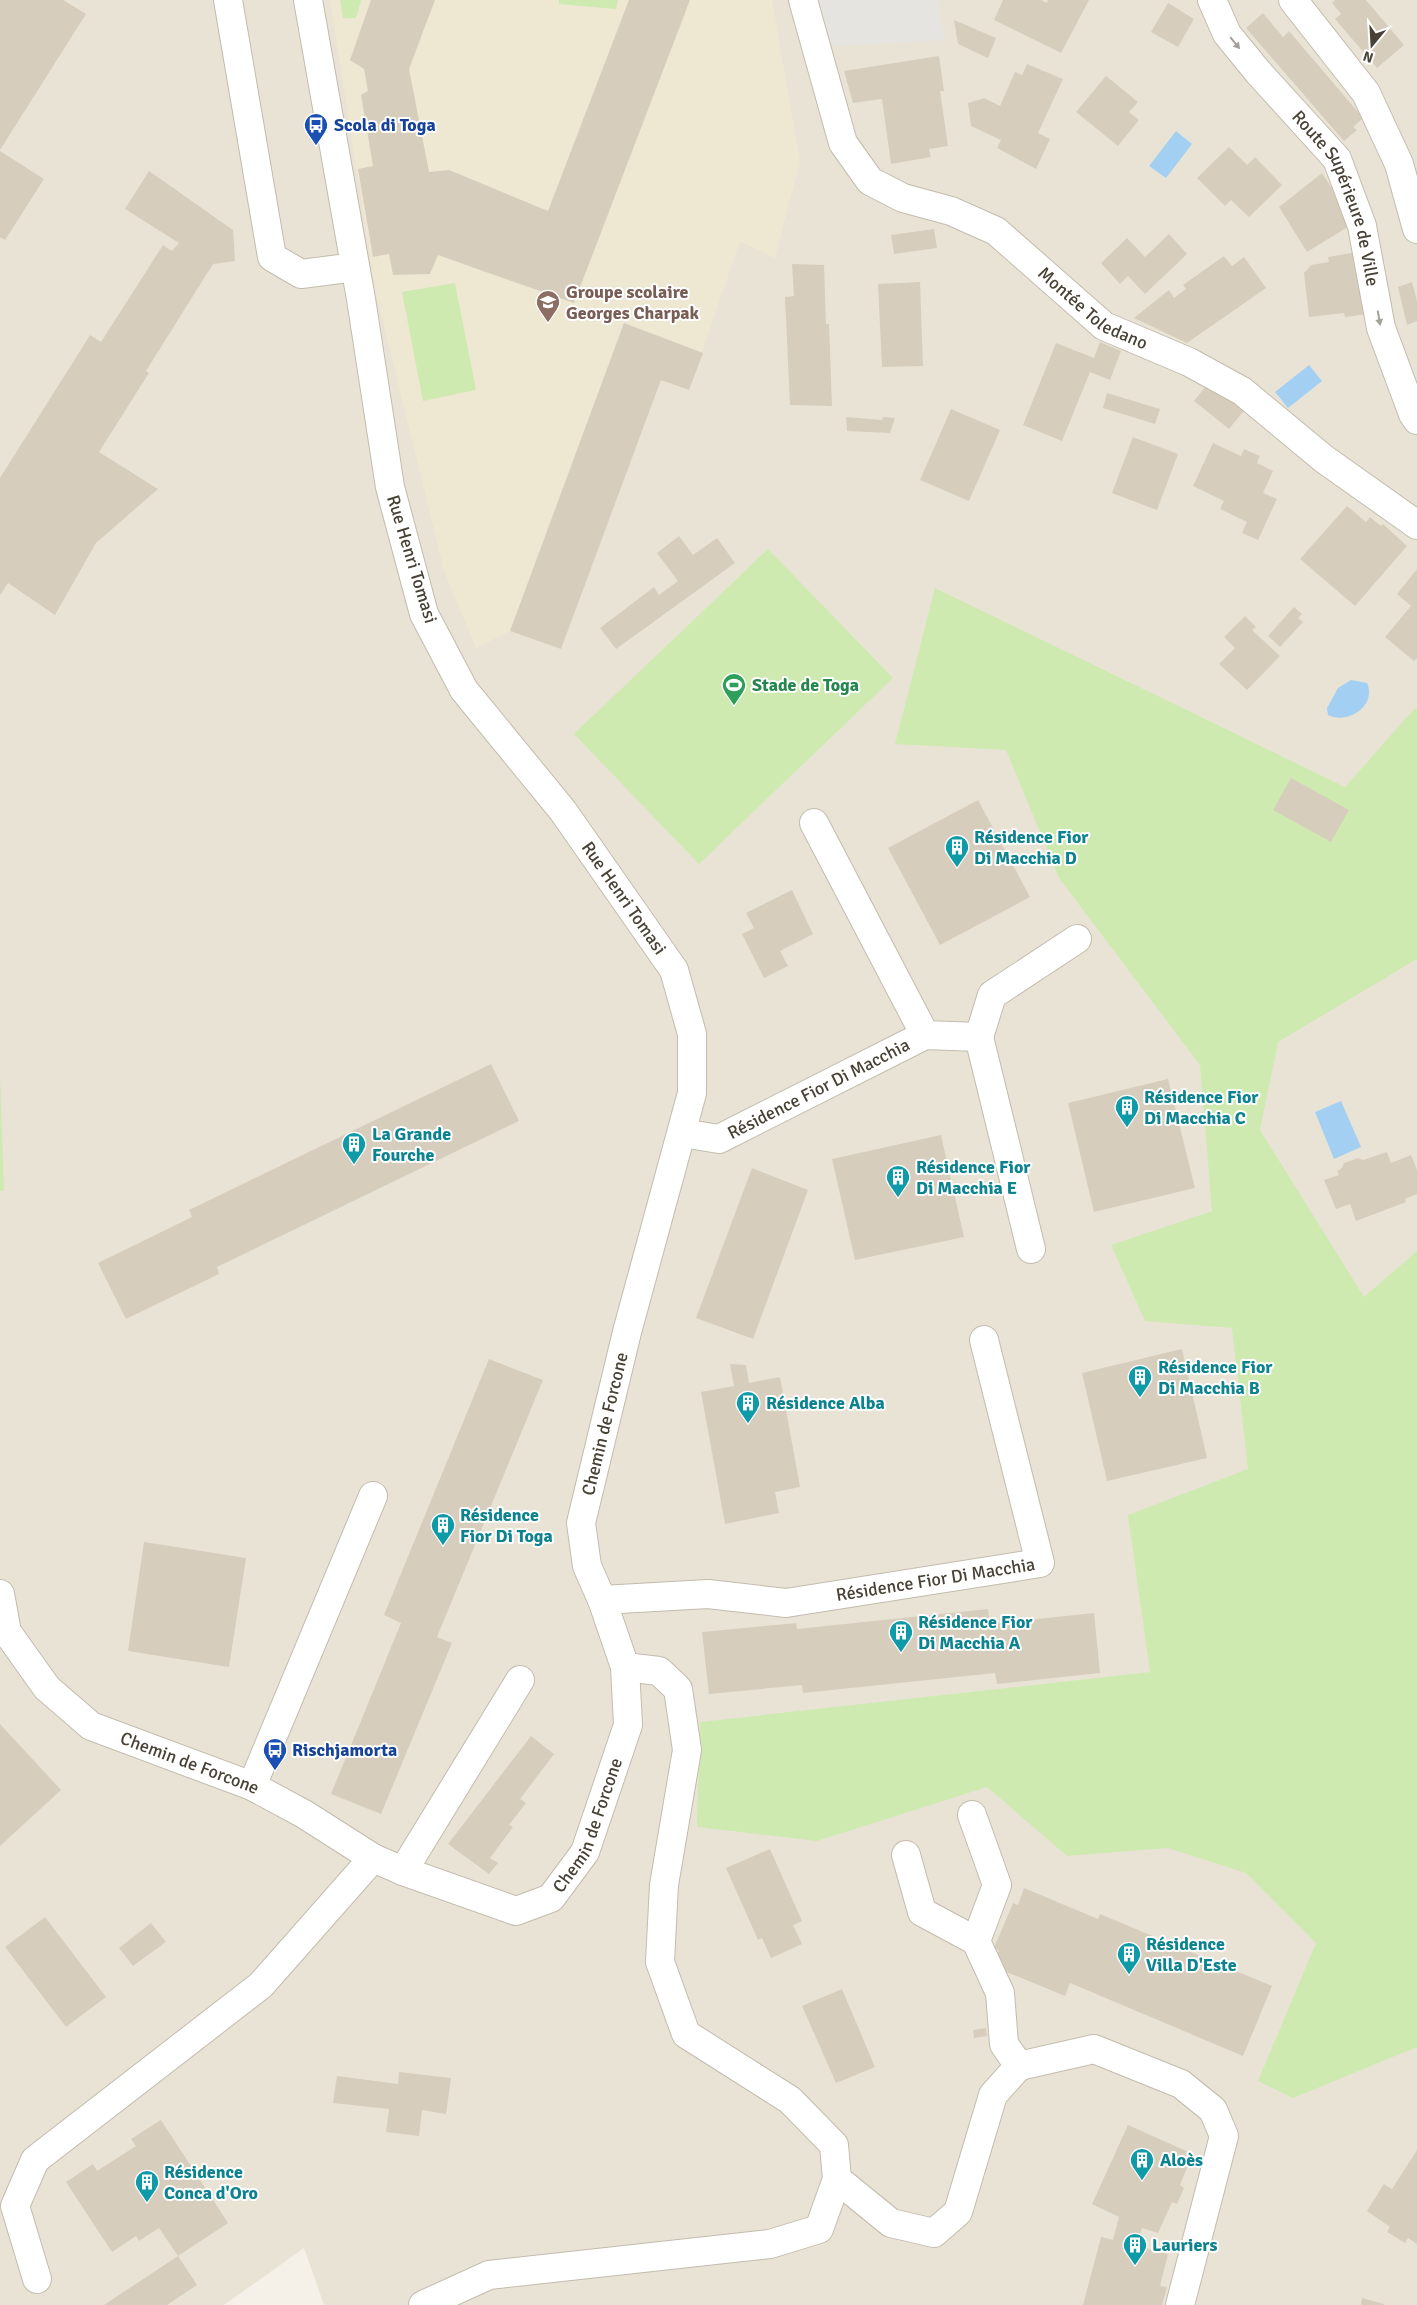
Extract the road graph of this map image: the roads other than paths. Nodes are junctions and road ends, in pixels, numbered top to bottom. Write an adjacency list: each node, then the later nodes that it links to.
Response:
1 (228, 0): 7 (street)
2 (308, 0): 7 (street, Rue Henri Tomasi)
3 (803, 0): 9 (street, Montée Toledano)
4 (1212, 0): 8 (street, Route Supérieure de Ville, one-way to 8)
5 (1293, 0): 6 (street)
6 (1417, 229)
7 (355, 267): 14 (street, Rue Henri Tomasi)
8 (1417, 420)
9 (1417, 525)
10 (814, 823): 12 (street, Résidence Fior Di Macchia)
11 (1077, 939): 13 (street)
12 (925, 1035): 13 (street, Résidence Fior Di Macchia); 14 (street, Résidence Fior Di Macchia)
13 (979, 1037): 15 (street)
14 (682, 1133): 19 (street, Chemin de Forcone)
15 (1031, 1249)
16 (984, 1340): 19 (street, Résidence Fior Di Macchia)
17 (373, 1496): 22 (street)
18 (0, 1594): 22 (street, Chemin de Forcone)
19 (602, 1600): 20 (street, Chemin de Forcone)
20 (624, 1667): 26 (street, Chemin de Forcone); 29 (street)
21 (520, 1680): 26 (street)
22 (252, 1786): 25 (street, Chemin de Forcone)
23 (972, 1815): 27 (street)
24 (906, 1855): 27 (street)
25 (373, 1858): 26 (street, Chemin de Forcone); 30 (street)
26 (403, 1871)
27 (976, 1941): 28 (street)
28 (1019, 2066): 29 (street); 32 (street)
29 (837, 2179): 31 (street)
30 (37, 2279)
31 (423, 2305)
32 (1180, 2305)

